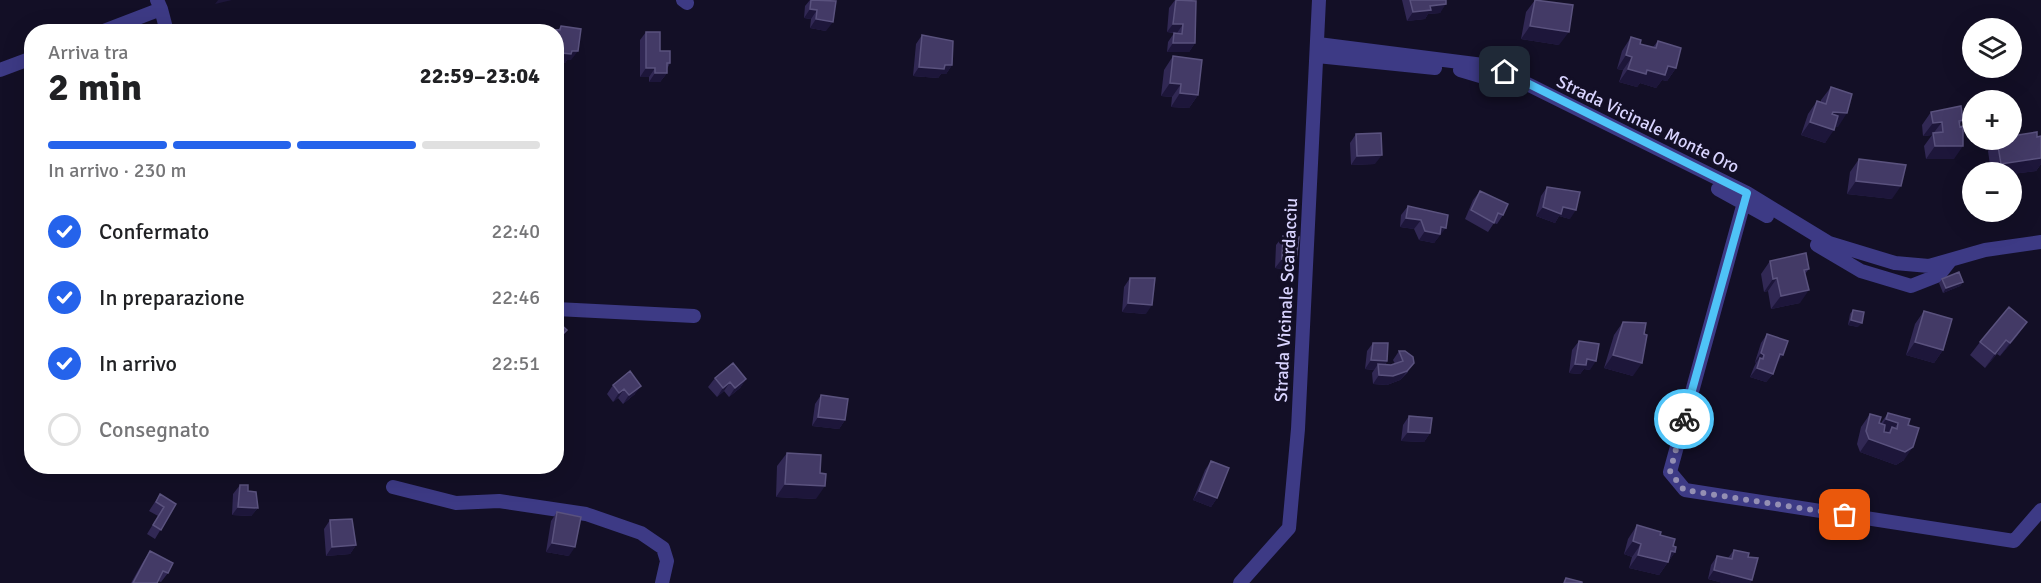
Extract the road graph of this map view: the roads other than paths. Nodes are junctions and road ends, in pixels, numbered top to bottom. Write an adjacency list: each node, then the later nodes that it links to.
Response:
1 (1319, 0): 5 (street, Strada Vicinale Scardacciu)
2 (159, 4): 3 (street); 4 (street)
3 (118, 24)
4 (165, 24)
5 (1318, 50): 8 (street, Strada Vicinale Monte Oro); 16 (street, Strada Vicinale Scardacciu)
6 (24, 61): 7 (street)
7 (0, 70)
8 (1745, 198): 10 (street, Strada Vicinale Monte Oro); 10 (street, Strada Vicinale Monte Oro); 14 (street)
9 (2041, 242): 10 (street, Strada Vicinale Monte Oro)
10 (1950, 261)
11 (564, 309): 12 (street)
12 (694, 316)
13 (393, 487): 15 (street)
14 (2041, 510)
15 (662, 583)
16 (1240, 583)

